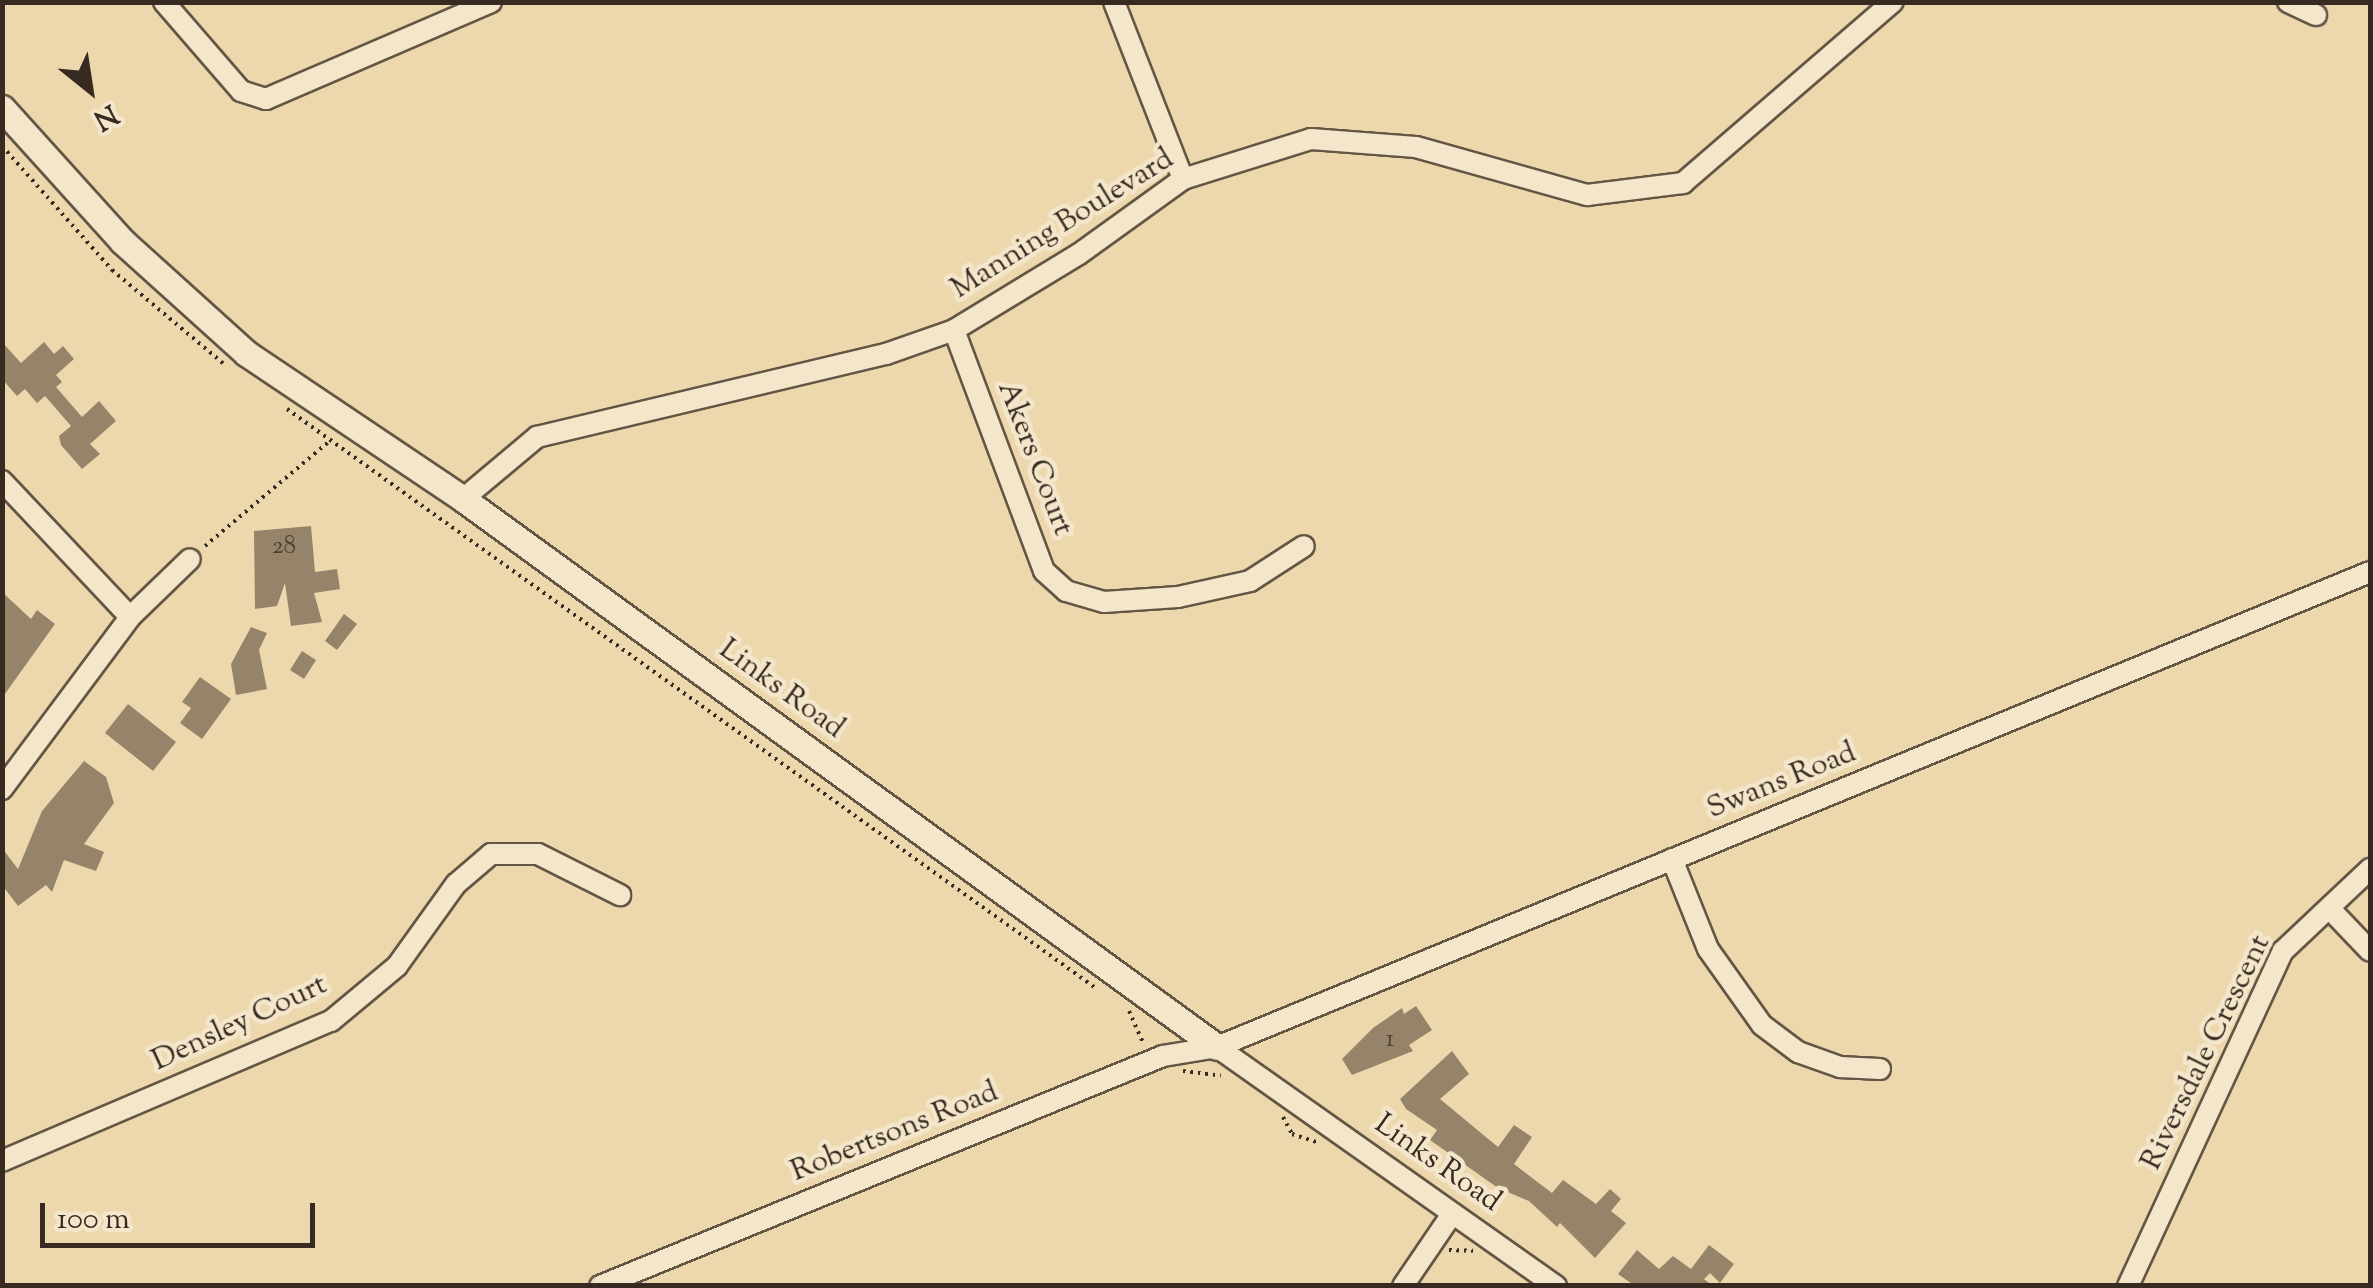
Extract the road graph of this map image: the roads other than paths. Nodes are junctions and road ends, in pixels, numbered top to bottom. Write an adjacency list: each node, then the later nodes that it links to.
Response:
1 (164, 2): 2 (street)
2 (491, 2)
3 (1114, 2): 8 (street)
4 (1892, 2): 8 (street, Manning Boulevard)
5 (2288, 2): 6 (street)
6 (2316, 15)
7 (2, 108): 11 (street, Links Road)
8 (1184, 179): 9 (street, Manning Boulevard)
9 (954, 330): 11 (street, Manning Boulevard); 12 (street, Akers Court)
10 (2, 481): 15 (street)
11 (463, 499): 22 (street, Links Road)
12 (1304, 546)
13 (190, 559): 15 (street)
14 (2370, 572): 17 (street, Swans Road)
15 (130, 617): 16 (street)
16 (2, 789)
17 (1672, 859): 22 (street, Swans Road); 23 (street)
18 (2370, 870): 20 (street, Riversdale Crescent)
19 (620, 895): 24 (street, Densley Court)
20 (2329, 908): 21 (street); 29 (street, Riversdale Crescent)
21 (2370, 951)
22 (1217, 1047): 25 (street, Links Road); 26 (street, Robertsons Road)
23 (1880, 1070)
24 (2, 1161)
25 (1452, 1214): 27 (street); 28 (street, Links Road)
26 (600, 1286)
27 (1403, 1286)
28 (1556, 1286)
29 (2128, 1286)

